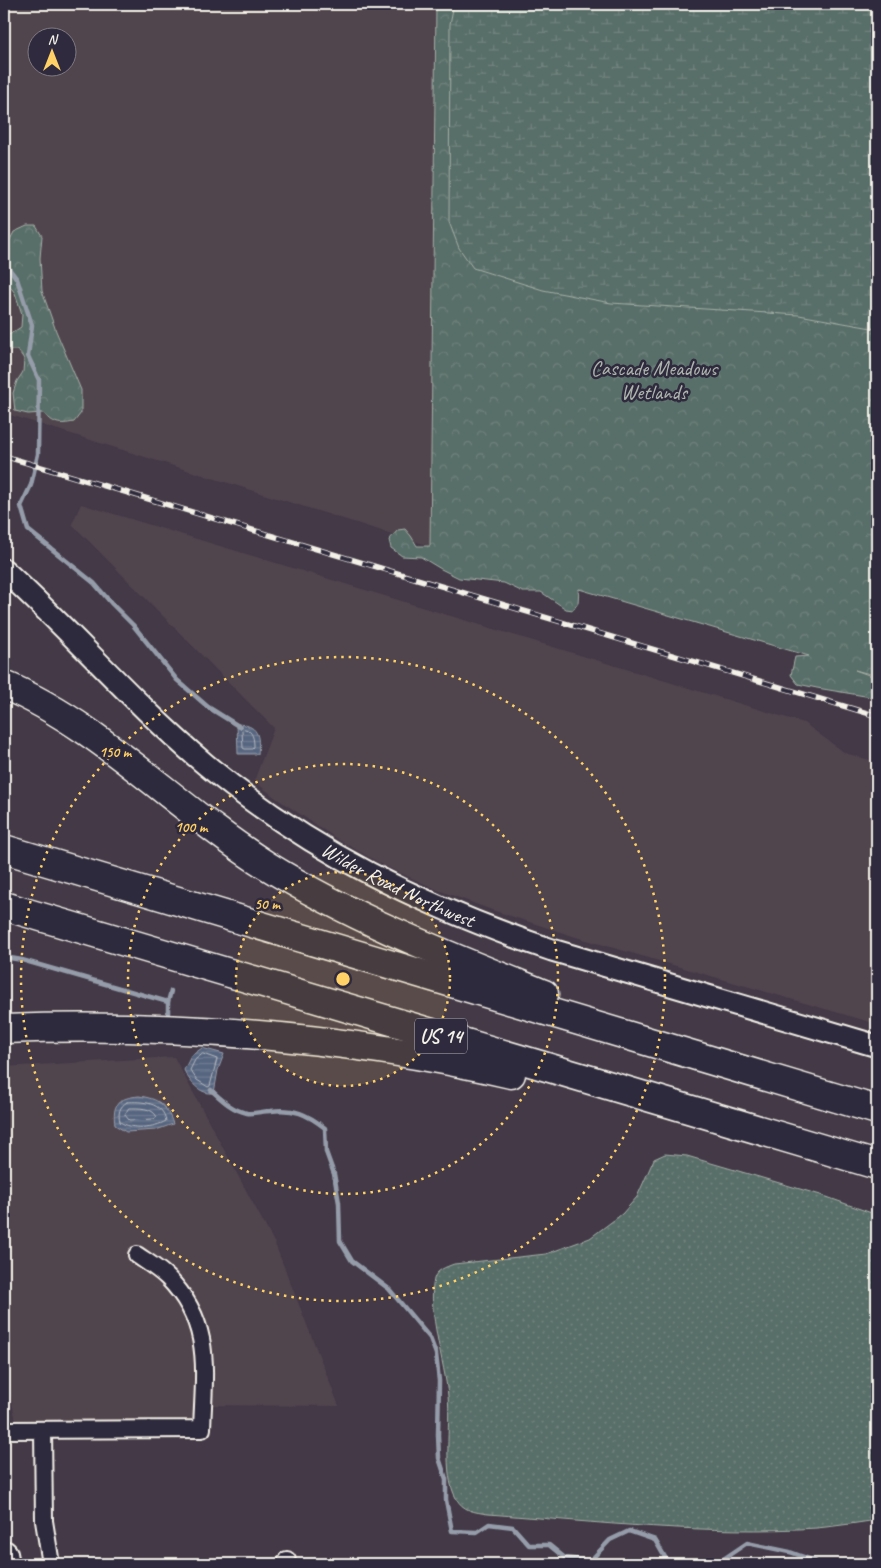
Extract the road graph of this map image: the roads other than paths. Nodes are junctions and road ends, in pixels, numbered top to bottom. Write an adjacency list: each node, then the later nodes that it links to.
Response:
1 (4, 570): 6 (street, Wilder Road Northwest)
2 (4, 685): 7 (highway)
3 (4, 849): 7 (highway, US 14)
4 (4, 906): 9 (highway, US 14)
5 (4, 1029): 9 (highway)
6 (877, 1046)
7 (720, 1063): 8 (highway, US 14)
8 (877, 1110)
9 (795, 1141): 10 (highway, US 14)
10 (877, 1165)
11 (137, 1255): 13 (street)
12 (4, 1430): 13 (street)
13 (43, 1430): 16 (street)
14 (4, 1554): 15 (main road)
15 (6, 1564)
16 (51, 1564)

